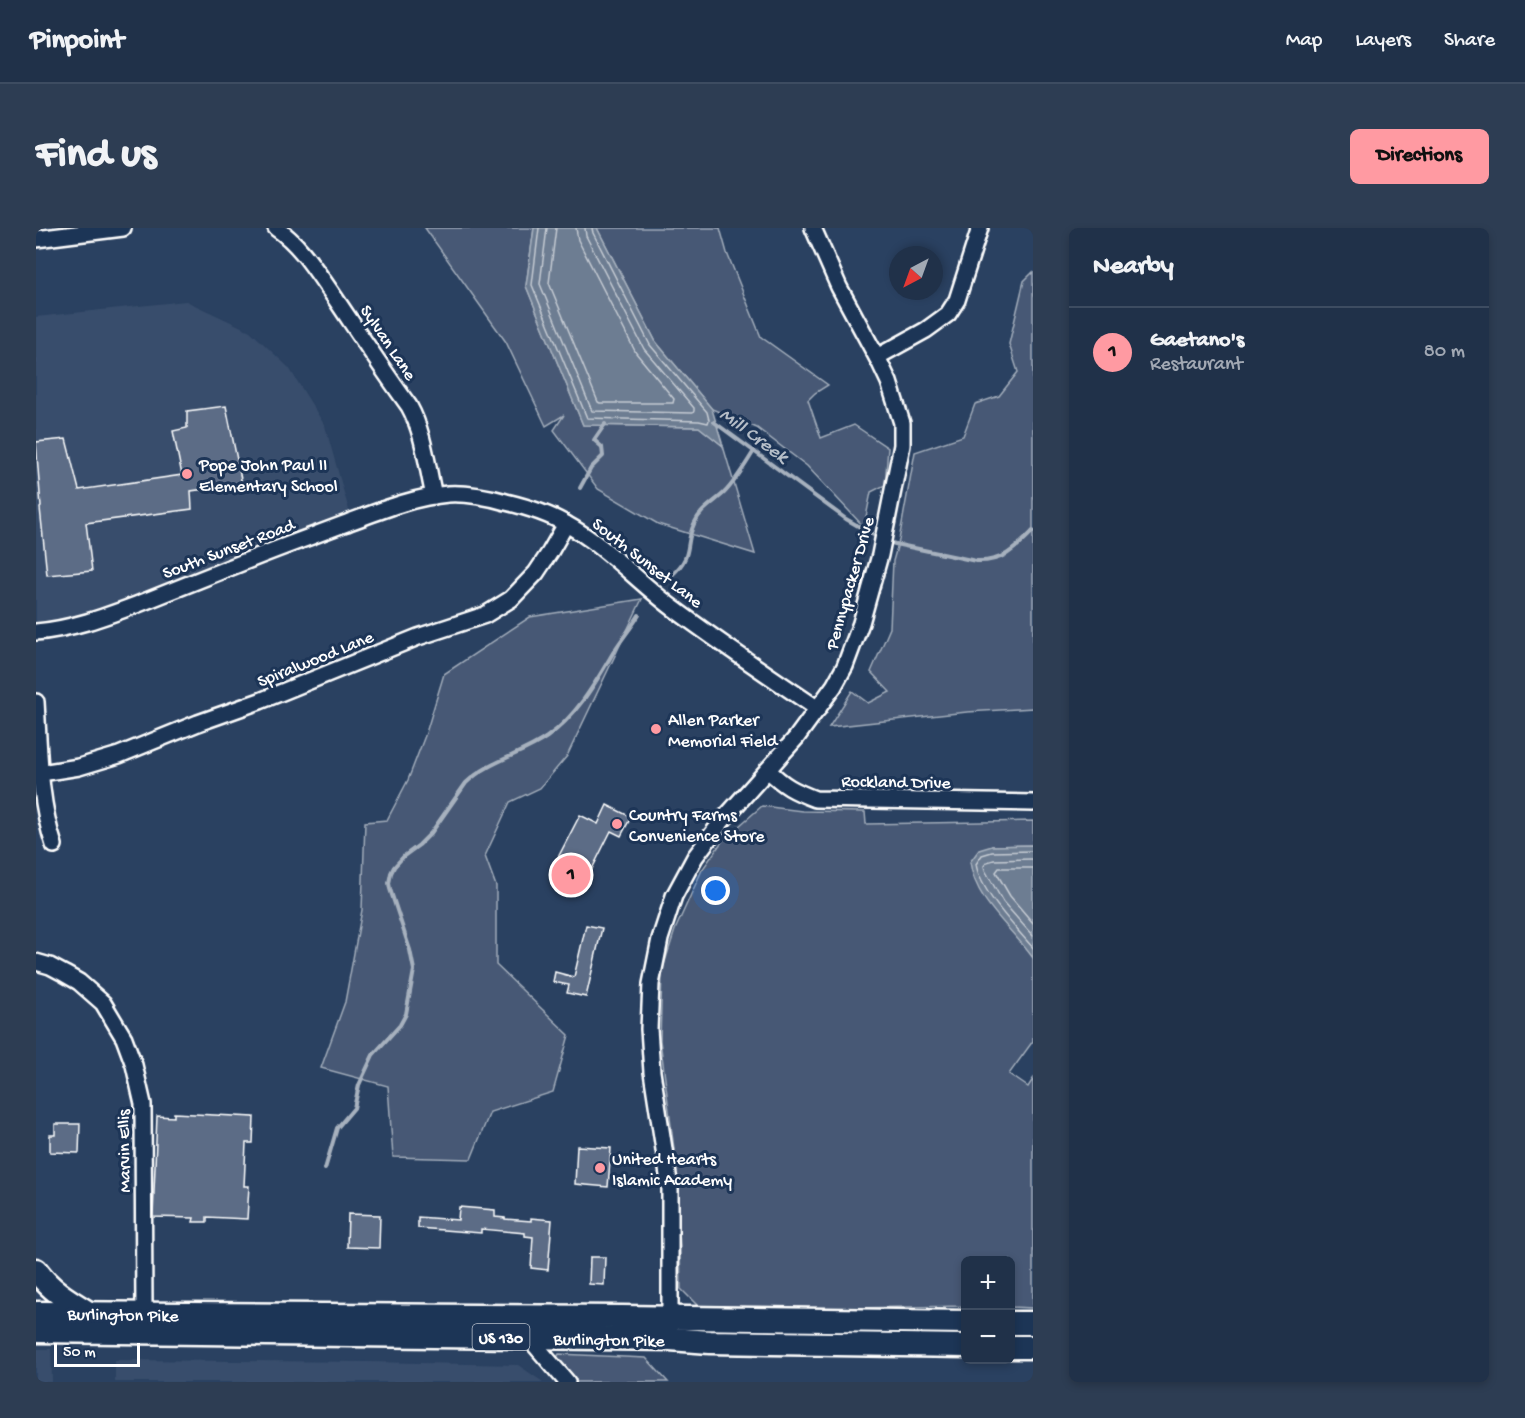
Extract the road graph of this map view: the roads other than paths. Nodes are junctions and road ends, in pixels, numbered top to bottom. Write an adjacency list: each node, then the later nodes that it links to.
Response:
1 (123, 228): 5 (street)
2 (276, 228): 7 (street, Sylvan Lane)
3 (813, 228): 6 (street, Pennypacker Drive)
4 (980, 228): 6 (street)
5 (36, 240)
6 (877, 357): 11 (street, Pennypacker Drive)
7 (434, 496): 8 (street, South Sunset Lane); 9 (street, South Sunset Road)
8 (566, 524): 11 (street, South Sunset Lane); 13 (street, Spiralwood Lane)
9 (36, 632)
10 (36, 702): 13 (street)
11 (818, 709): 12 (street, Pennypacker Drive)
12 (768, 770): 14 (street, Rockland Drive); 24 (street, Pennypacker Drive)
13 (41, 773): 15 (street)
14 (1033, 802)
15 (54, 845)
16 (36, 962): 20 (street, Marvin Ellis)
17 (36, 1270): 19 (highway)
18 (36, 1313): 19 (highway, Burlington Pike / US 130)
19 (89, 1313): 20 (highway, Burlington Pike / US 130)
20 (144, 1314): 24 (highway, Burlington Pike / US 130)
21 (961, 1322): 24 (highway, Burlington Pike / US 130)
22 (1015, 1323): 23 (highway)
23 (1033, 1323)
24 (670, 1329): 26 (highway, Burlington Pike / US 130); 27 (highway, Burlington Pike / US 130)
25 (36, 1331): 26 (highway, Burlington Pike / US 130)
26 (529, 1338): 30 (street)
27 (961, 1346)
28 (1015, 1347): 29 (highway)
29 (1033, 1347)
30 (567, 1382)

